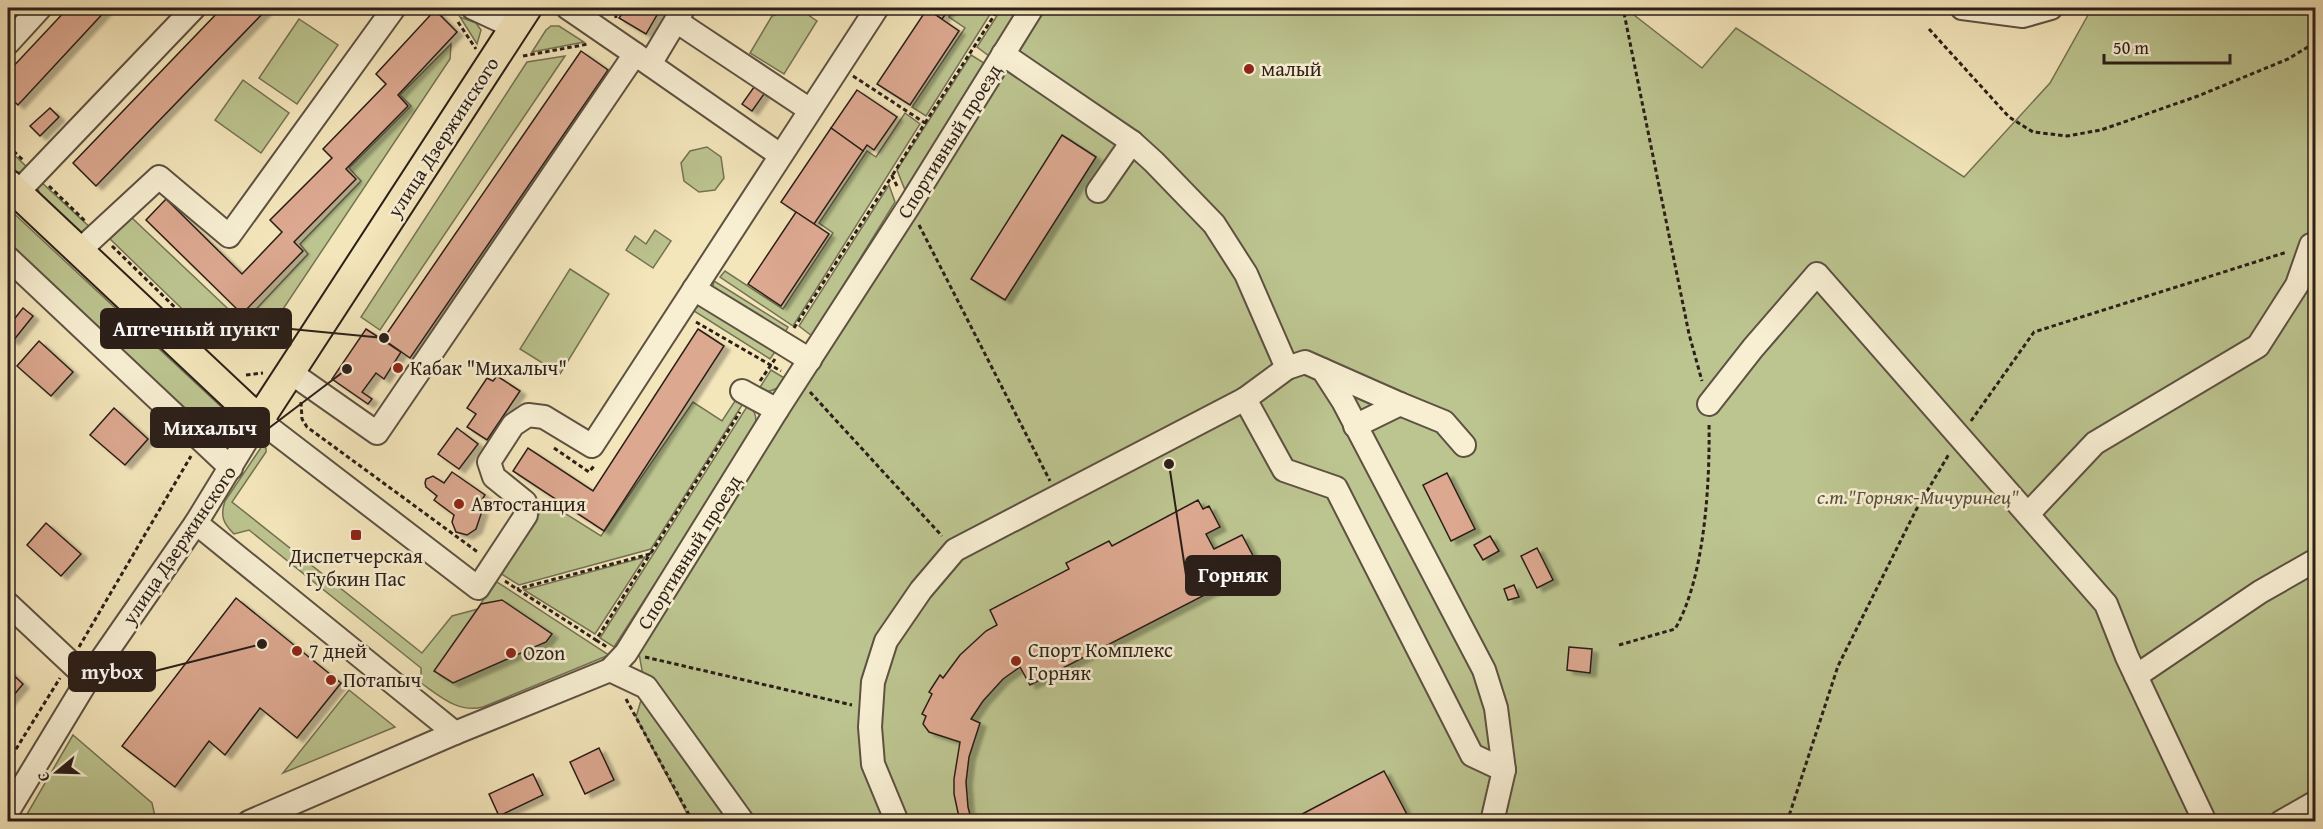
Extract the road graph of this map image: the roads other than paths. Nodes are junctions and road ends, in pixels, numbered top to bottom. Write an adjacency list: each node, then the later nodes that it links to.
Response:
1 (40, 8): 12 (street)
2 (194, 8): 18 (street)
3 (394, 8): 20 (street)
4 (568, 8): 14 (street)
5 (877, 8): 15 (street)
6 (1032, 8): 13 (street, Спортивный проезд)
7 (1962, 8): 8 (street)
8 (2051, 8)
9 (464, 12): 11 (street)
10 (680, 14): 14 (street); 15 (street)
11 (513, 18): 27 (main road, улица Дзержинского)
12 (8, 43)
13 (1003, 54): 16 (street); 25 (street, Спортивный проезд)
14 (643, 59): 17 (street); 27 (street)
15 (810, 110): 17 (street)
16 (1132, 142): 19 (street); 24 (street)
17 (780, 155): 23 (street)
18 (20, 183): 20 (main road)
19 (1098, 191)
20 (88, 242): 33 (main road)
21 (2311, 245): 37 (street)
22 (8, 258): 36 (street)
23 (694, 289): 25 (street); 33 (street)
24 (1287, 368): 26 (street); 29 (street)
25 (804, 370): 32 (street, Спортивный проезд)
26 (1323, 370): 30 (street); 34 (street)
27 (277, 372): 33 (main road, улица Дзержинского)
28 (746, 393): 32 (street)
29 (1245, 399): 45 (street); 50 (street)
30 (1400, 404): 34 (street); 35 (street)
31 (1709, 404): 37 (street)
32 (777, 410): 41 (street, Спортивный проезд)
33 (259, 420): 36 (street, улица Дзержинского)
34 (1355, 426): 45 (street)
35 (1464, 445)
36 (231, 468): 38 (street, улица Дзержинского)
37 (2028, 514): 42 (street)
38 (196, 523): 43 (street, улица Дзержинского); 44 (street)
39 (2316, 560): 42 (street)
40 (8, 604): 43 (street)
41 (610, 670): 44 (street, Спортивный проезд); 49 (street)
42 (2136, 676): 52 (street)
43 (88, 679): 47 (street, улица Дзержинского)
44 (454, 733): 48 (street, Спортивный проезд)
45 (1504, 770): 51 (street)
46 (2316, 802): 53 (street)
47 (8, 811)
48 (249, 822)
49 (743, 822)
50 (897, 822)
51 (1492, 822)
52 (2205, 822)
53 (2281, 822)

